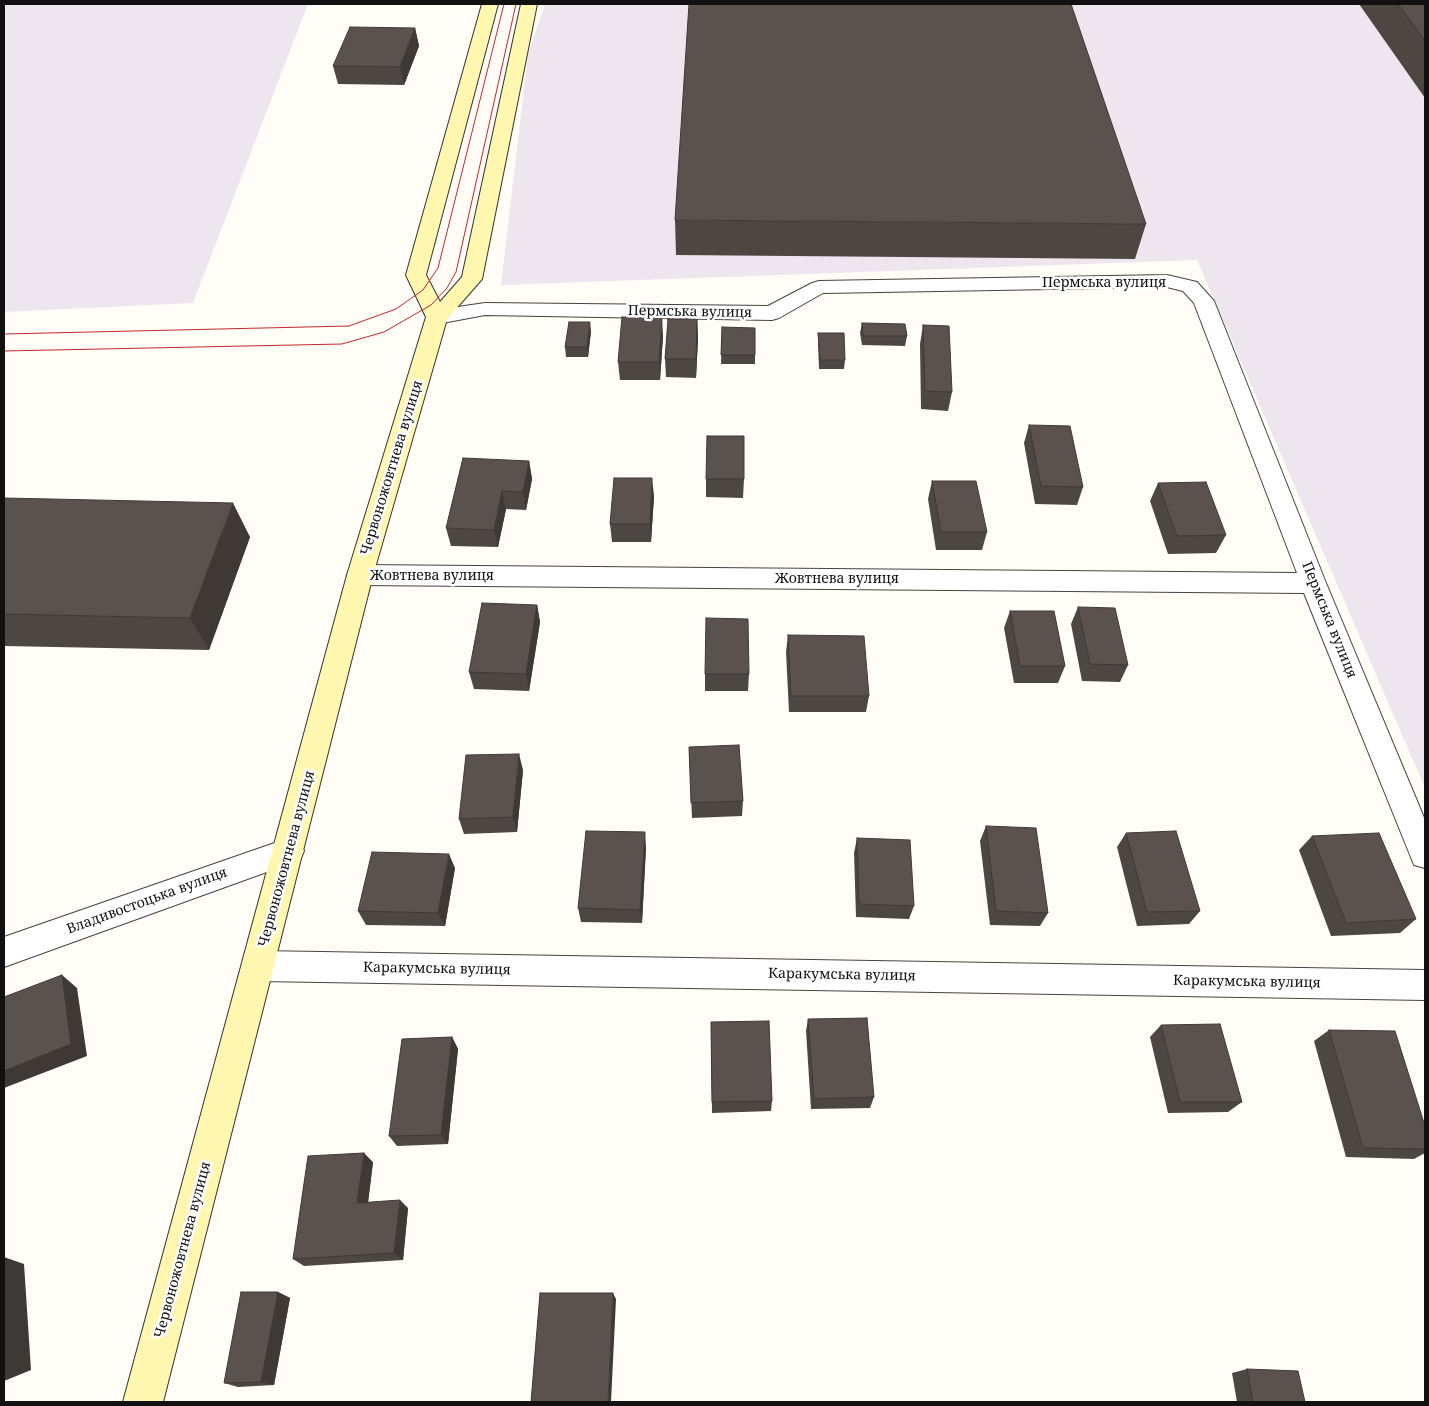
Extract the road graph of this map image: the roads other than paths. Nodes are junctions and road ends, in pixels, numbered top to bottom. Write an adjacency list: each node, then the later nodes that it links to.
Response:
1 (490, 4): 3 (main road)
2 (529, 4): 3 (main road, Червоножовтнева вулиця)
3 (437, 317): 4 (main road, Червоножовтнева вулиця); 5 (street, Пермська вулиця)
4 (360, 575): 5 (street, Жовтнева вулиця); 6 (main road, Червоножовтнева вулиця)
5 (1313, 583): 7 (street, Пермська вулиця)
6 (289, 851): 8 (street, Владивостоцька вулиця); 9 (main road, Червоножовтнева вулиця)
7 (1425, 855)
8 (4, 952)
9 (259, 966): 10 (street, Каракумська вулиця); 11 (main road, Червоножовтнева вулиця)
10 (1425, 985)
11 (138, 1400)

